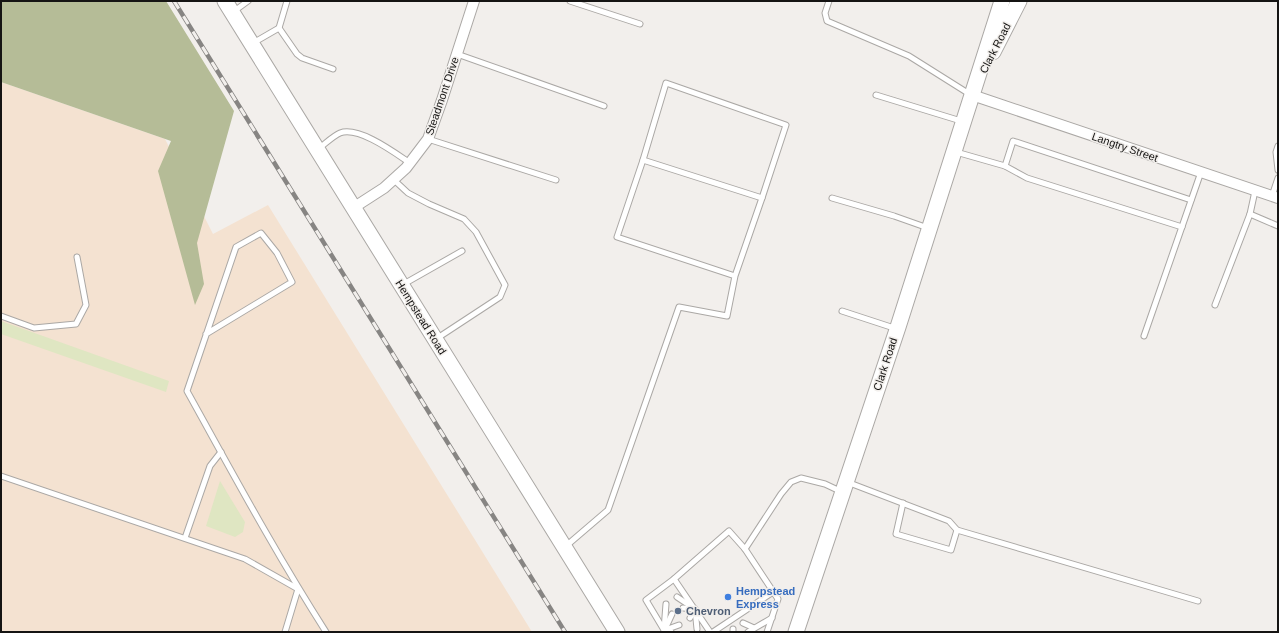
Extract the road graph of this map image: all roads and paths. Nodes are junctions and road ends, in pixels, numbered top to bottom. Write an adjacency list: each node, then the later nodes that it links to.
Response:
1 (248, 1): 8 (lane)
2 (288, 1): 10 (lane)
3 (474, 1): 12 (street, Steadmont Drive)
4 (570, 1): 9 (lane)
5 (829, 1): 15 (lane)
6 (1002, 1): 15 (street, Clark Road)
7 (1019, 1): 15 (street, Clark Road)
8 (229, 7): 11 (street, Hempstead Road)
9 (640, 24)
10 (279, 28): 11 (lane); 13 (lane)
11 (252, 44): 20 (street, Hempstead Road)
12 (457, 54): 16 (lane); 18 (street, Steadmont Drive)
13 (333, 69)
14 (876, 95): 17 (lane)
15 (972, 96): 17 (street, Clark Road); 26 (street, Langtry Street)
16 (604, 106)
17 (963, 122): 21 (street, Clark Road)
18 (428, 139): 23 (street, Steadmont Drive); 29 (lane)
19 (1278, 146): 25 (lane)
20 (317, 150): 23 (lane); 35 (street, Hempstead Road)
21 (953, 152): 24 (lane); 39 (street, Clark Road)
22 (643, 160): 32 (lane); 32 (lane); 42 (lane)
23 (410, 163): 28 (street, Steadmont Drive)
24 (1005, 166): 34 (lane); 38 (lane)
25 (1278, 170)
26 (1201, 172): 30 (street, Langtry Street); 34 (lane)
27 (1278, 178): 31 (lane)
28 (393, 180): 35 (street, Steadmont Drive); 50 (lane)
29 (556, 180)
30 (1256, 190): 31 (street, Langtry Street); 36 (lane)
31 (1275, 197)
32 (762, 198): 42 (lane)
33 (832, 198): 39 (lane)
34 (1191, 200): 38 (lane)
35 (353, 208): 43 (street, Hempstead Road)
36 (1250, 214): 37 (lane); 44 (lane)
37 (1278, 226)
38 (1182, 227): 49 (lane)
39 (929, 228): 47 (street, Clark Road)
40 (462, 251): 43 (lane)
41 (77, 258): 46 (lane)
42 (735, 276): 57 (lane)
43 (401, 286): 50 (street, Hempstead Road)
44 (1215, 305)
45 (842, 311): 47 (lane)
46 (1, 316)
47 (897, 329): 53 (street, Clark Road)
48 (206, 334): 48 (lane); 51 (lane)
49 (1144, 336)
50 (435, 340): 57 (street, Hempstead Road)
51 (220, 452): 56 (lane); 60 (lane)
52 (1, 476): 56 (lane)
53 (844, 487): 54 (lane); 58 (lane); 82 (street, Clark Road)
54 (903, 503): 55 (lane); 55 (lane)
55 (958, 530): 63 (lane)
56 (185, 538): 60 (lane)
57 (564, 547): 77 (street, Hempstead Road)
58 (745, 550): 59 (lane); 61 (lane)
59 (674, 579): 66 (lane); 74 (lane)
60 (298, 589): 75 (lane); 76 (lane)
61 (773, 592): 69 (lane); 79 (lane)
62 (677, 597): 66 (lane)
63 (1198, 601)
64 (666, 604): 74 (lane)
65 (683, 608): 66 (lane)
66 (695, 609): 68 (lane); 72 (lane); 79 (lane)
67 (672, 614): 74 (lane)
68 (690, 618)
69 (772, 618): 73 (lane); 81 (lane)
70 (743, 623): 73 (lane)
71 (679, 625): 74 (lane)
72 (697, 629)
73 (754, 630): 80 (lane)
74 (664, 631): 78 (lane)
75 (285, 632)
76 (326, 632)
77 (617, 632)
78 (671, 632)
79 (712, 632)
80 (748, 632)
81 (767, 632)
82 (796, 632)

